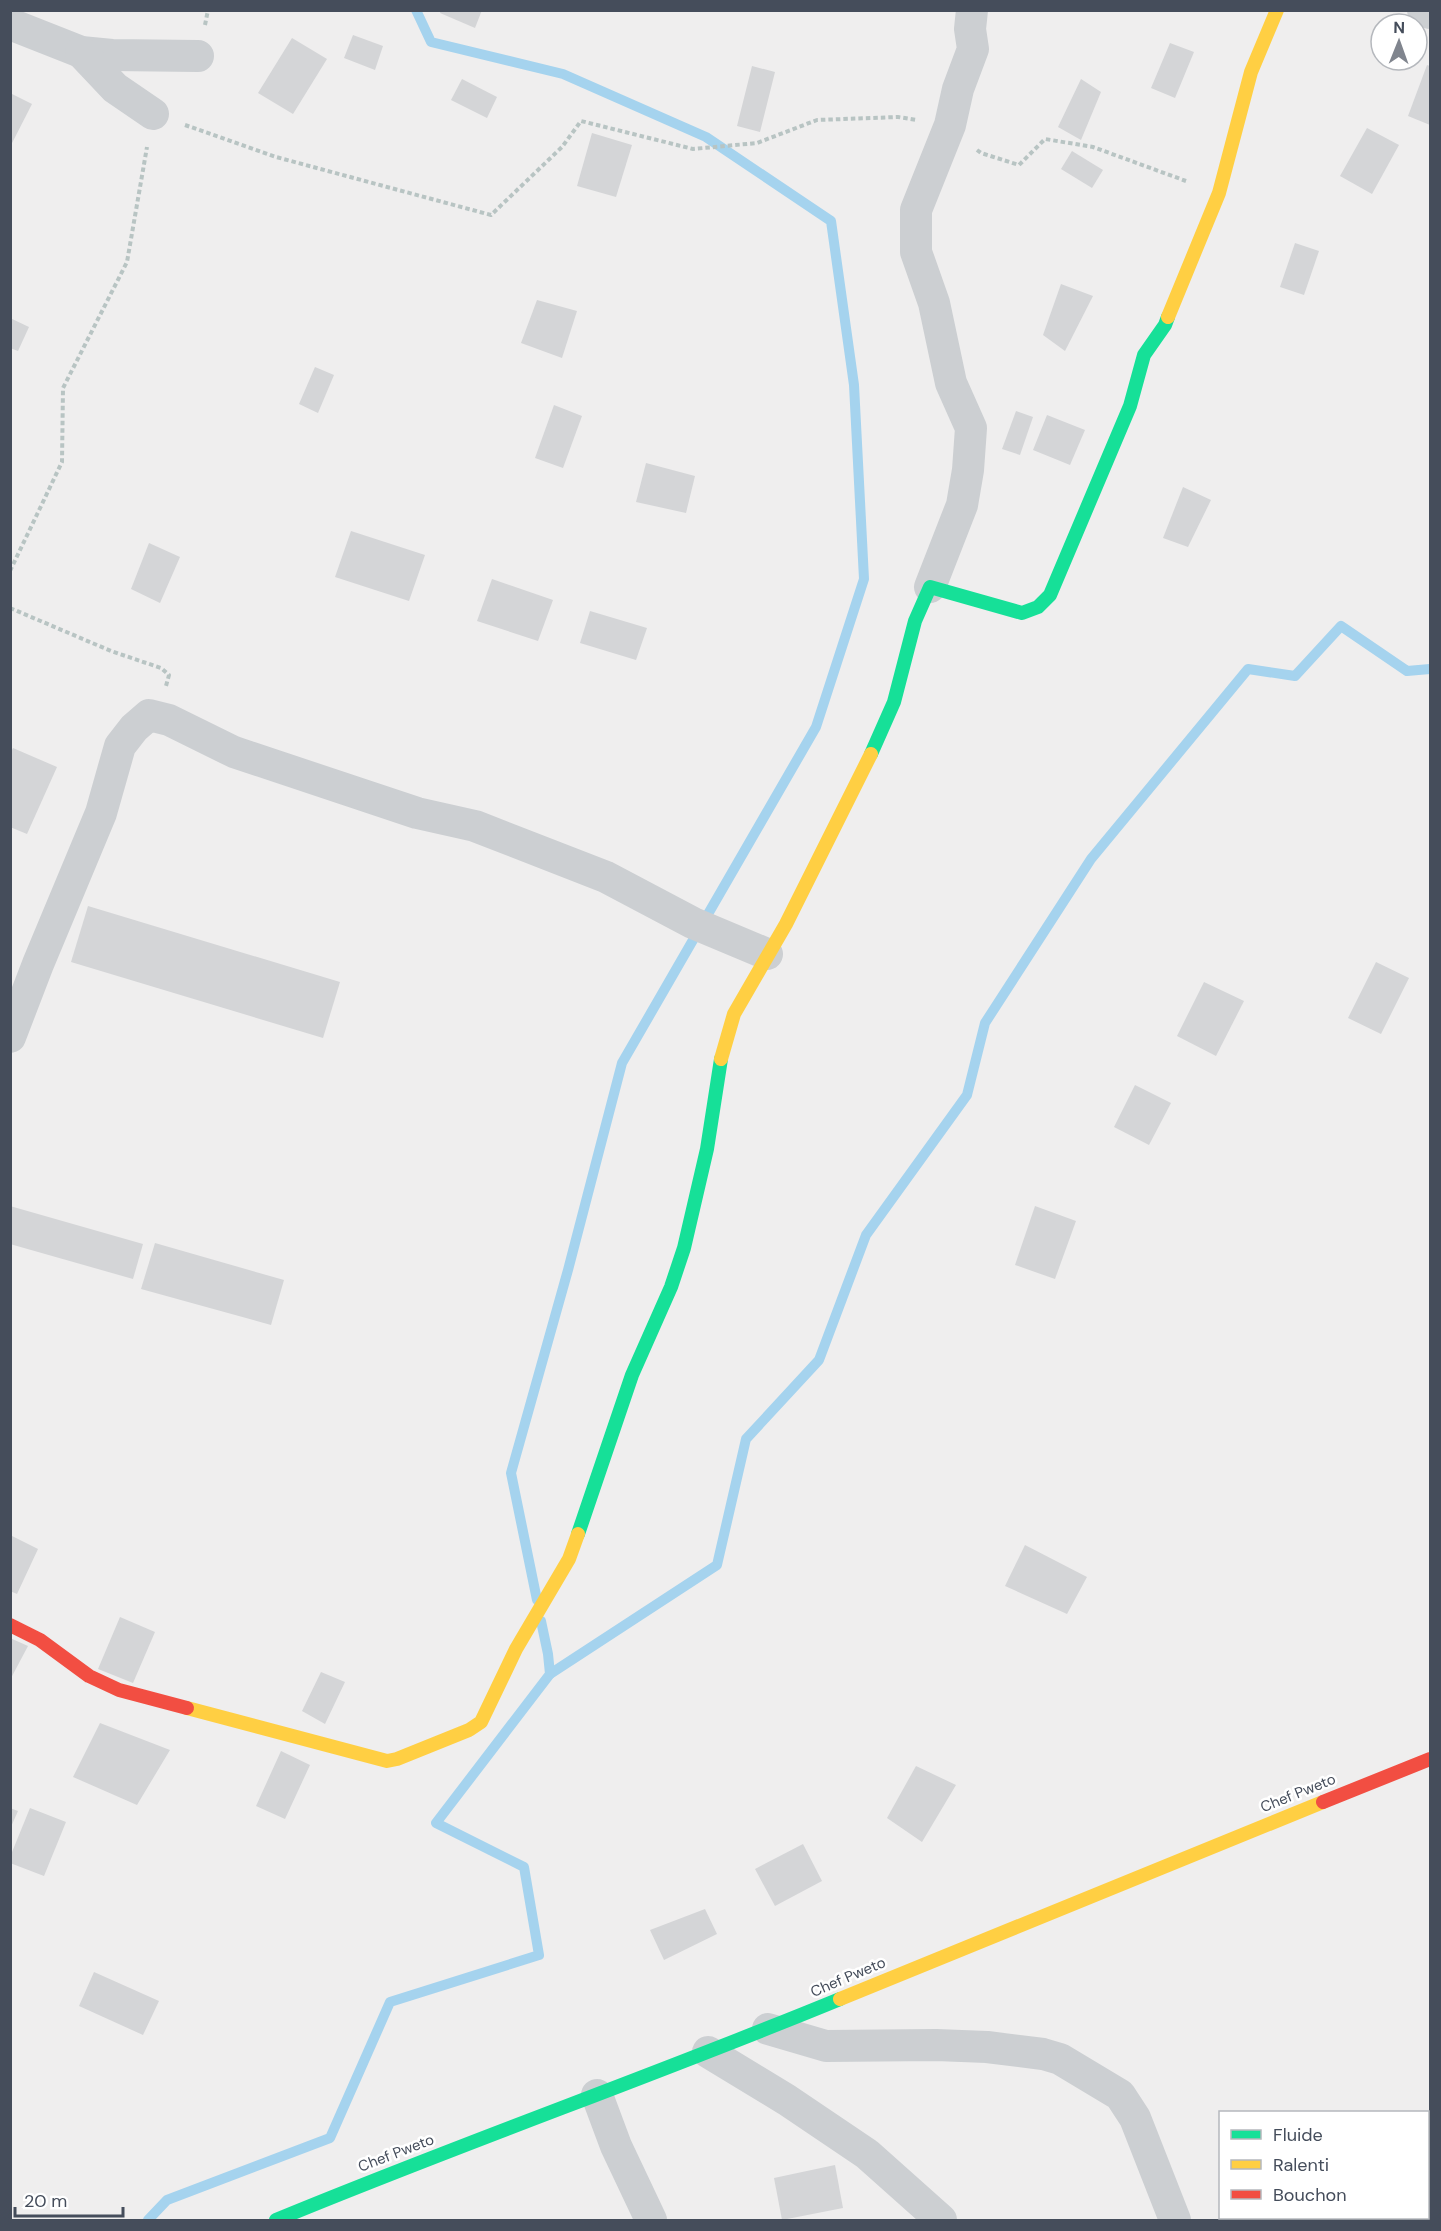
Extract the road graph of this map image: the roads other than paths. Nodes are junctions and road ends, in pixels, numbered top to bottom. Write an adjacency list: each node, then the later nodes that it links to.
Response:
1 (972, 10): 9 (street)
2 (1277, 10): 9 (street)
3 (1423, 10): 4 (street)
4 (1431, 13)
5 (10, 24): 6 (street)
6 (81, 52): 7 (street); 8 (street)
7 (198, 56)
8 (153, 114)
9 (930, 587): 10 (street)
10 (767, 954): 11 (street); 12 (street)
11 (10, 1037)
12 (10, 1625)
13 (1431, 1759): 14 (street, Chef Pweto)
14 (768, 2029): 15 (street, Chef Pweto); 20 (street)
15 (708, 2052): 16 (street, Chef Pweto); 19 (street)
16 (597, 2094): 17 (street, Chef Pweto); 18 (street)
17 (276, 2220)
18 (651, 2220)
19 (941, 2220)
20 (1175, 2220)

